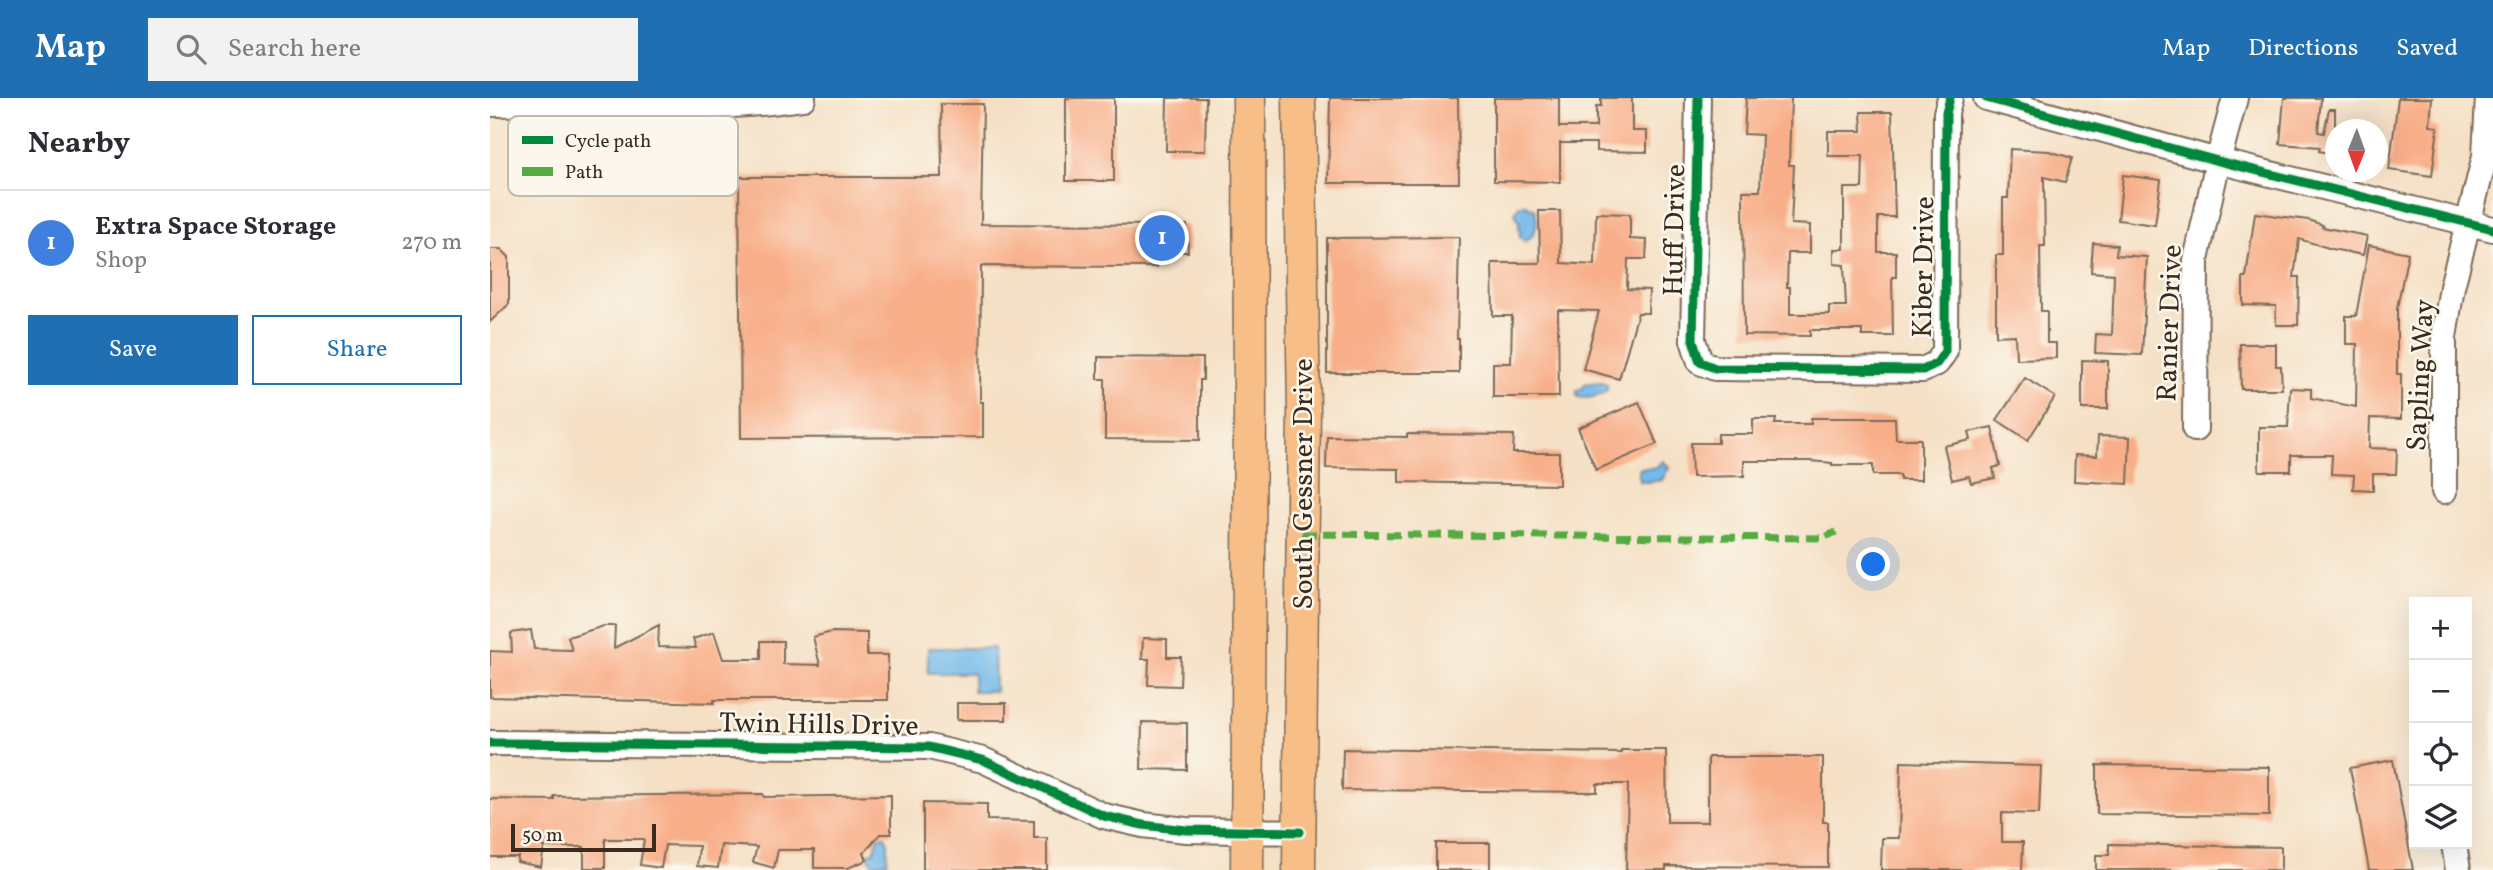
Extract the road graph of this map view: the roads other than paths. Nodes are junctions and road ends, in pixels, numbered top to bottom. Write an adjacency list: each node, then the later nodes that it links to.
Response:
1 (803, 98): 9 (street)
2 (1250, 98): 14 (main road, South Gessner Drive)
3 (1299, 98): 15 (main road, South Gessner Drive)
4 (1698, 98): 13 (street, Huff Drive)
5 (1950, 98): 13 (street, Kiber Drive)
6 (1986, 98): 11 (street)
7 (2235, 98): 11 (street, Ranier Drive)
8 (2488, 98): 12 (street, Sapling Way)
9 (529, 101): 10 (street)
10 (490, 104)
11 (2218, 161): 12 (street); 16 (street, Ranier Drive)
12 (2481, 226): 17 (street, Sapling Way)
13 (1700, 362)
14 (1251, 411): 15 (main road); 19 (main road, South Gessner Drive)
15 (1304, 411): 20 (main road, South Gessner Drive)
16 (2194, 429)
17 (2444, 491)
18 (490, 743): 19 (street, Twin Hills Drive)
19 (1247, 832): 20 (street, Twin Hills Drive); 22 (main road, South Gessner Drive)
20 (1300, 832): 23 (main road, South Gessner Drive)
21 (2455, 849): 24 (street)
22 (1247, 870)
23 (1299, 870)
24 (2458, 870)

